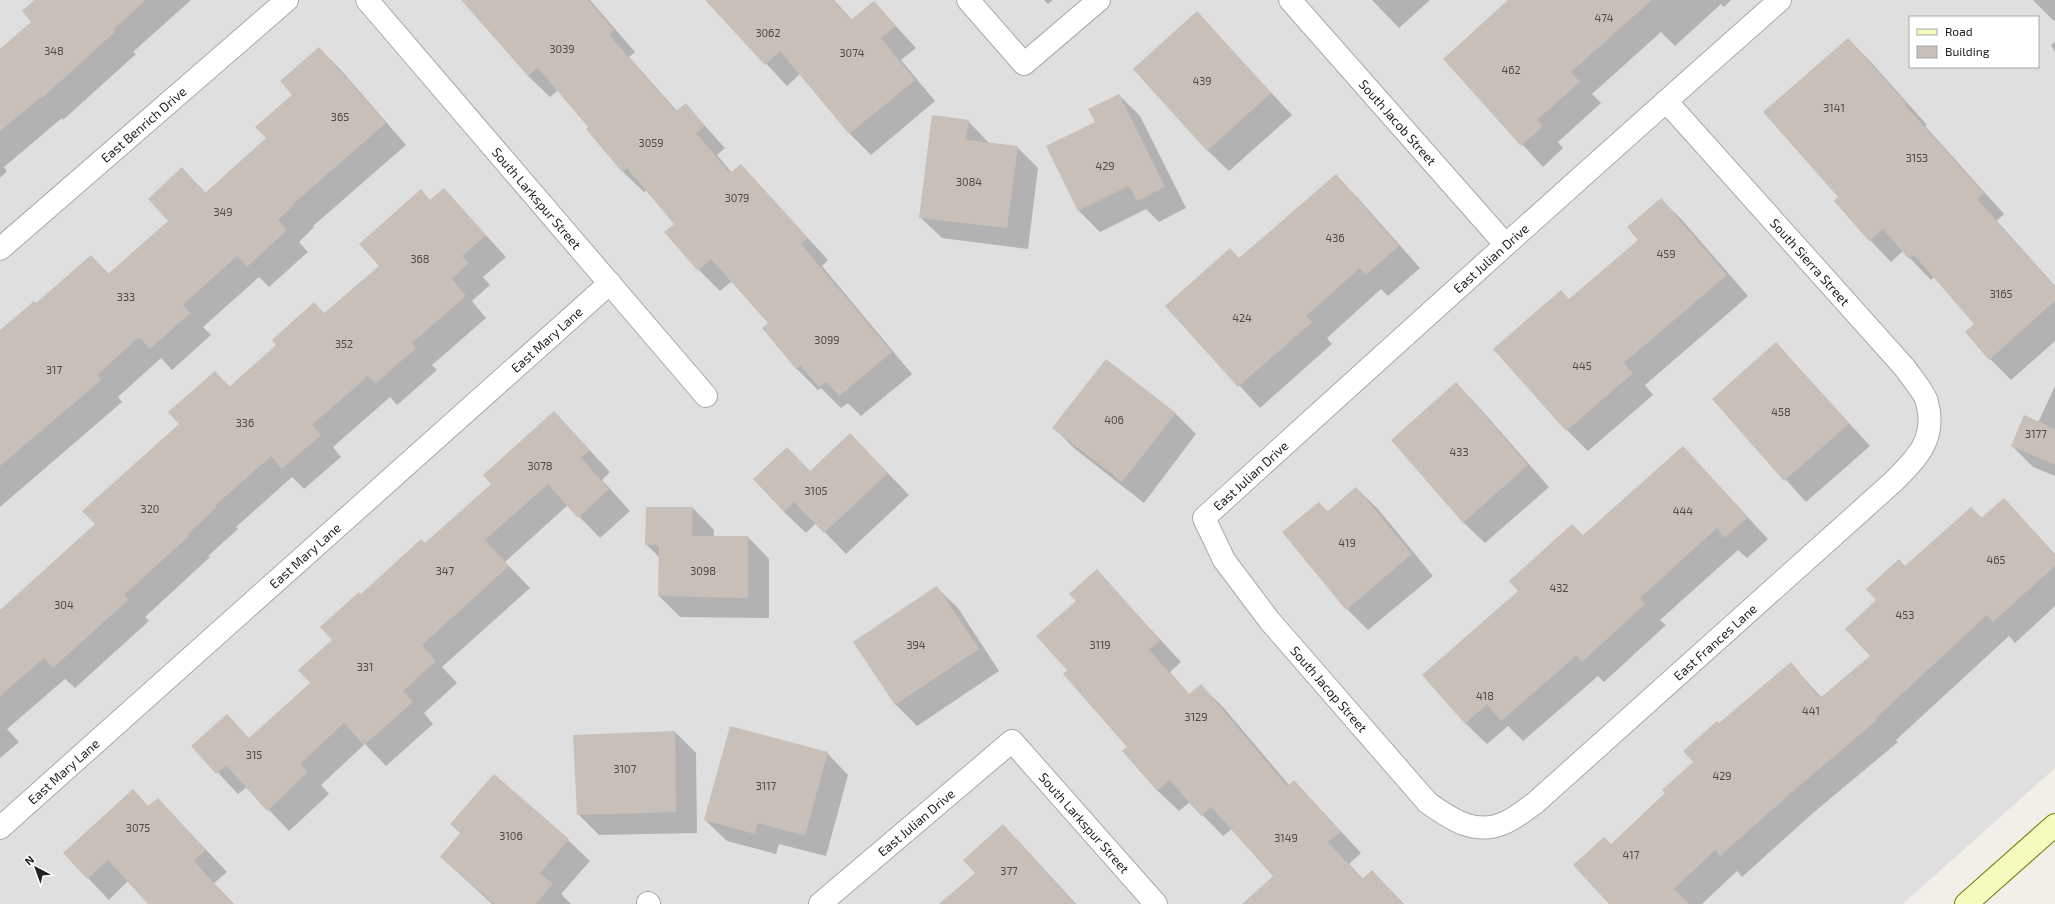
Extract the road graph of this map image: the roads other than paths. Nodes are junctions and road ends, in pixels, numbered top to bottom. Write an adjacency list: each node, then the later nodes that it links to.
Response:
1 (287, 0): 9 (street, East Benrich Drive)
2 (367, 0): 10 (street, South Larkspur Street)
3 (968, 0): 4 (street)
4 (1099, 0)
5 (1290, 0): 8 (street, South Jacob Street)
6 (1780, 0): 7 (street, East Julian Drive)
7 (1666, 101): 8 (street, East Julian Drive); 12 (street, South Sierra Street)
8 (1505, 244): 13 (street, East Julian Drive)
9 (0, 249)
10 (610, 283): 11 (street, South Larkspur Street); 16 (street, East Mary Lane)
11 (706, 396)
12 (1930, 434): 17 (street, East Frances Lane)
13 (1204, 518): 17 (street, South Jacop Street)
14 (1012, 741): 18 (street, East Julian Drive); 19 (street, South Larkspur Street)
15 (2055, 825): 20 (main road)
16 (0, 828)
17 (1483, 829)
18 (820, 904)
19 (1156, 904)
20 (1966, 904)

